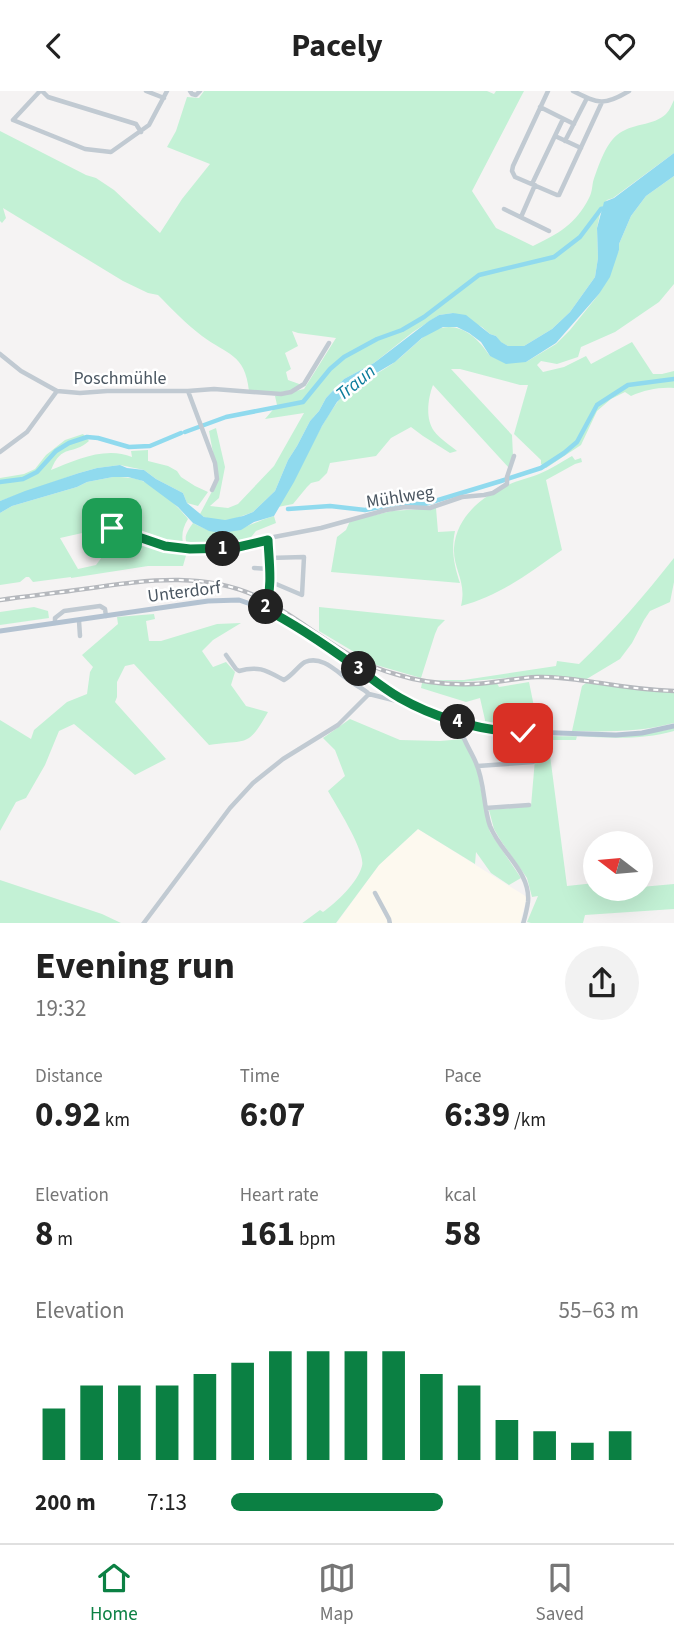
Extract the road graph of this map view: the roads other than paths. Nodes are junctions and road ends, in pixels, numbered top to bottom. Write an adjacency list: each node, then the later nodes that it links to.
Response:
1 (41, 91): 15 (street); 15 (street)
2 (146, 91): 9 (street)
3 (167, 91): 9 (street)
4 (190, 91): 5 (street)
5 (200, 91)
6 (548, 91): 12 (street)
7 (573, 91): 10 (street)
8 (629, 91): 11 (street)
9 (164, 98): 15 (street)
10 (587, 98): 11 (street); 14 (street)
11 (602, 102): 18 (street)
12 (540, 107): 13 (street); 19 (street)
13 (563, 118): 14 (street); 16 (street)
14 (574, 124): 17 (street)
15 (141, 132)
16 (555, 136): 17 (street); 19 (street)
17 (565, 141): 18 (street)
18 (581, 148): 19 (street)
19 (533, 185): 21 (street)
20 (504, 209): 21 (street)
21 (521, 217): 22 (street)
22 (549, 231)
23 (329, 342): 26 (street)
24 (0, 354): 25 (street, Poschmühle)
25 (57, 391): 26 (street, Poschmühle); 27 (street)
26 (188, 391): 29 (street, Poschmühle)
27 (0, 452)
28 (514, 456): 31 (street, Mühlweg)
29 (212, 490)
30 (86, 536): 31 (street, Mühlweg)
31 (268, 540): 32 (street)
32 (269, 558): 34 (street); 35 (street)
33 (254, 568): 34 (street)
34 (269, 569): 35 (street)
35 (269, 581): 36 (street)
36 (265, 609): 37 (main road, Unterdorf); 44 (main road, Unterdorf)
37 (106, 616): 38 (main road, Unterdorf); 39 (street, Unterdorf)
38 (79, 621): 39 (main road, Unterdorf); 41 (street)
39 (55, 624): 40 (main road, Unterdorf)
40 (0, 631)
41 (80, 636)
42 (226, 655): 43 (street)
43 (369, 694): 44 (street); 52 (street)
44 (400, 698): 45 (main road, Unterdorf)
45 (461, 723): 46 (main road, Unterdorf); 48 (street)
46 (674, 726)
47 (533, 762): 48 (street)
48 (478, 766): 50 (street)
49 (529, 805): 50 (street)
50 (486, 808): 54 (street)
51 (375, 893): 53 (street)
52 (143, 923)
53 (390, 923)
54 (523, 923)

